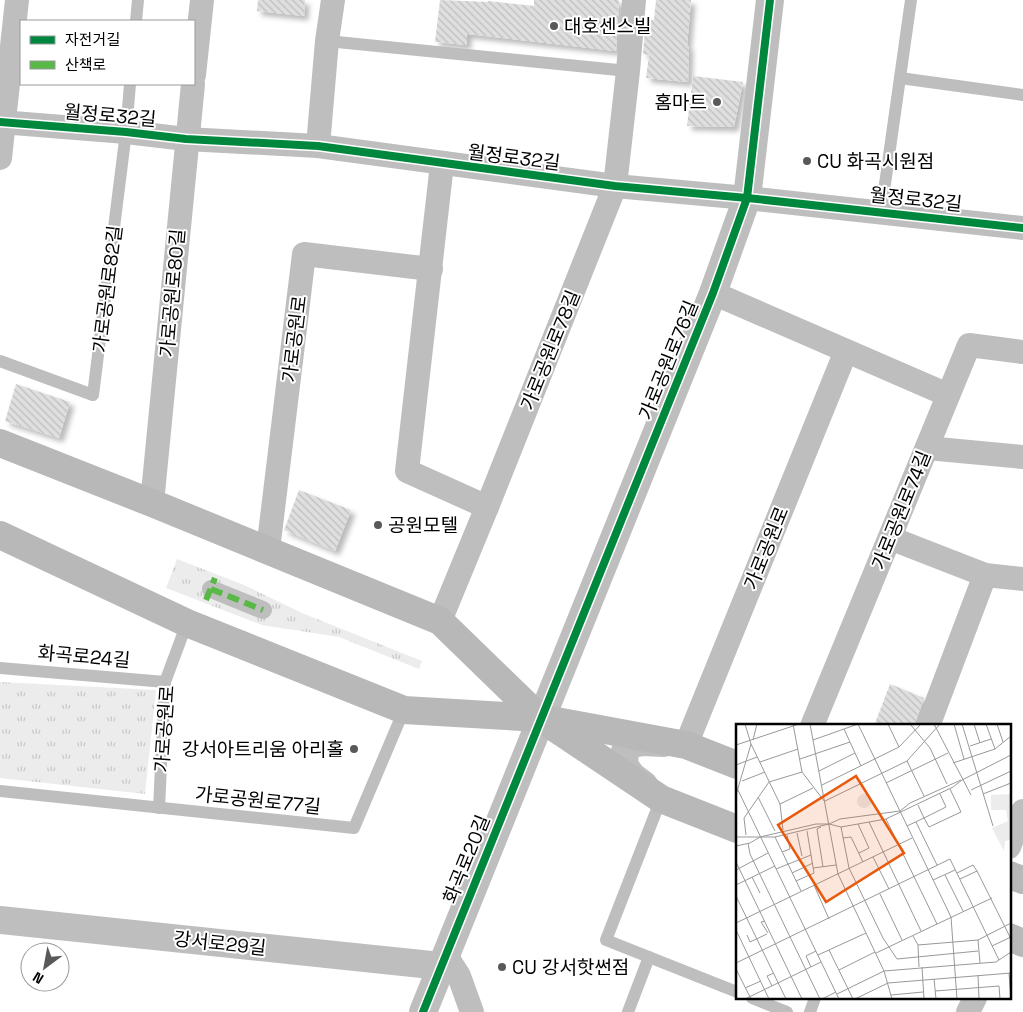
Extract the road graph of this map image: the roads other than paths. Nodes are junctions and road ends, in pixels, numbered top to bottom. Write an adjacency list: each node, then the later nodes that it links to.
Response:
1 (18, 0): 16 (street)
2 (138, 0): 8 (lane)
3 (202, 0): 10 (street)
4 (333, 0): 9 (street)
5 (634, 0): 11 (street, 가로공원로78길)
6 (770, 0): 23 (street, 가로공원로76길)
7 (911, 0): 12 (lane)
8 (136, 20)
9 (327, 41): 11 (lane); 19 (street)
10 (195, 66)
11 (628, 71): 22 (street, 가로공원로78길)
12 (900, 78): 15 (lane); 24 (lane)
13 (130, 85): 17 (lane, 가로공원로82길)
14 (193, 85): 18 (street, 가로공원로80길)
15 (1023, 95)
16 (1, 122): 17 (street, 월정로32길); 20 (street)
17 (126, 132): 18 (street, 월정로32길); 30 (lane, 가로공원로82길)
18 (186, 139): 19 (street, 월정로32길); 35 (street, 가로공원로80길)
19 (318, 146): 21 (street, 월정로32길)
20 (0, 158)
21 (442, 164): 22 (street, 월정로32길); 26 (street, 월정로32길)
22 (614, 186): 23 (street, 월정로32길); 36 (street, 가로공원로78길)
23 (747, 198): 24 (street, 월정로32길); 27 (street, 가로공원로76길)
24 (881, 212): 25 (street, 월정로32길)
25 (1023, 228)
26 (431, 269): 36 (street, 월정로32길); 39 (street, 가로공원로)
27 (713, 293): 28 (street, 가로공원로76길); 49 (street, 가로공원로76길)
28 (846, 351): 31 (street, 가로공원로76길); 52 (street, 가로공원로)
29 (1023, 352): 31 (street, 가로공원로74길)
30 (0, 360)
31 (948, 395): 33 (street, 가로공원로74길)
32 (0, 444): 35 (main road)
33 (926, 448): 34 (street); 38 (street, 가로공원로74길)
34 (1023, 457)
35 (152, 503): 39 (main road)
36 (487, 507): 44 (street, 가로공원로78길)
37 (0, 535): 45 (main road)
38 (890, 538): 40 (street); 50 (street, 가로공원로74길)
39 (268, 550): 44 (main road)
40 (985, 575): 41 (street); 51 (street)
41 (1023, 579)
42 (211, 589): 43 (street)
43 (262, 610)
44 (440, 621): 49 (main road)
45 (187, 624): 47 (lane, 가로공원로); 48 (main road)
46 (0, 668): 47 (lane, 화곡로24길)
47 (165, 682): 56 (lane, 가로공원로)
48 (404, 710): 49 (main road); 56 (lane, 가로공원로77길)
49 (540, 718): 52 (main road); 55 (main road); 66 (street, 화곡로20길)
50 (813, 724)
51 (929, 724)
52 (686, 745): 53 (main road); 55 (street)
53 (736, 765)
54 (0, 791): 56 (lane, 가로공원로77길)
55 (661, 799): 58 (main road); 65 (lane)
56 (159, 808)
57 (1023, 811): 59 (street)
58 (736, 829)
59 (1010, 844)
60 (1010, 875): 61 (main road)
61 (1023, 880)
62 (0, 920): 66 (street, 강서로29길)
63 (1010, 937): 64 (main road)
64 (1023, 943)
65 (649, 957): 67 (lane); 73 (lane)
66 (443, 960): 71 (street, 화곡로20길); 72 (street)
67 (736, 992)
68 (757, 1000): 74 (lane)
69 (814, 1000): 75 (lane)
70 (974, 1000): 76 (street)
71 (423, 1012)
72 (472, 1012)
73 (628, 1012)
74 (787, 1012)
75 (810, 1012)
76 (968, 1012)

